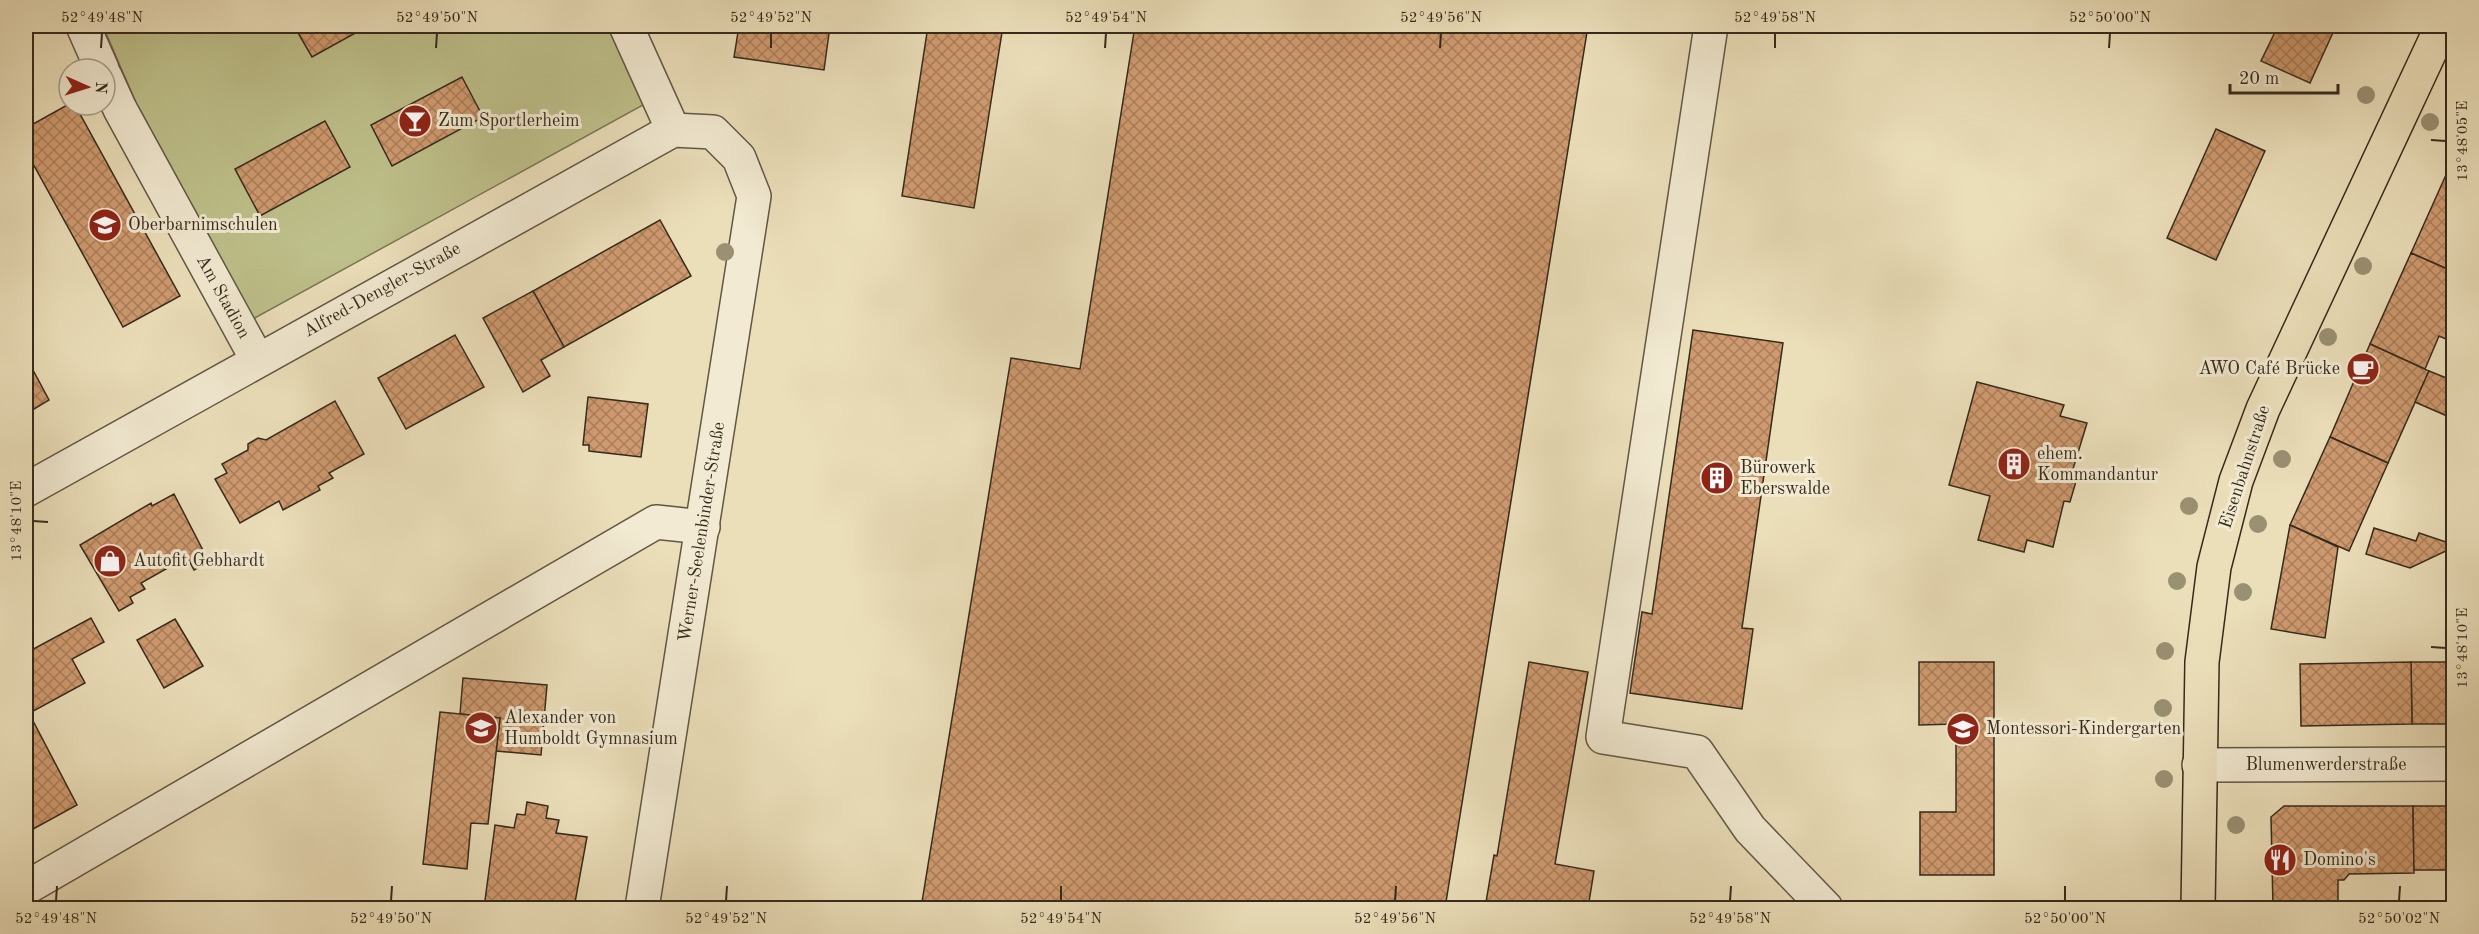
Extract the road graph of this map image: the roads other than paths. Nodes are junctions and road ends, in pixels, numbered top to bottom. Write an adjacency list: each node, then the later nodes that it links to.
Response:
1 (83, 26): 5 (street)
2 (626, 26): 7 (street)
3 (1711, 26): 15 (street)
4 (2442, 26): 12 (main road, Eisenbahnstraße)
5 (97, 57)
6 (117, 102): 8 (street, Am Stadion)
7 (673, 130): 8 (street, Alfred-Dengler-Straße); 10 (street, Werner-Seelenbinder-Straße)
8 (257, 358): 9 (street, Alfred-Dengler-Straße)
9 (26, 490)
10 (703, 527): 13 (street); 14 (street, Werner-Seelenbinder-Straße)
11 (2454, 764): 12 (street, Blumenwerderstraße)
12 (2199, 765): 16 (main road, Eisenbahnstraße)
13 (26, 888)
14 (642, 909)
15 (1827, 909)
16 (2198, 909)

